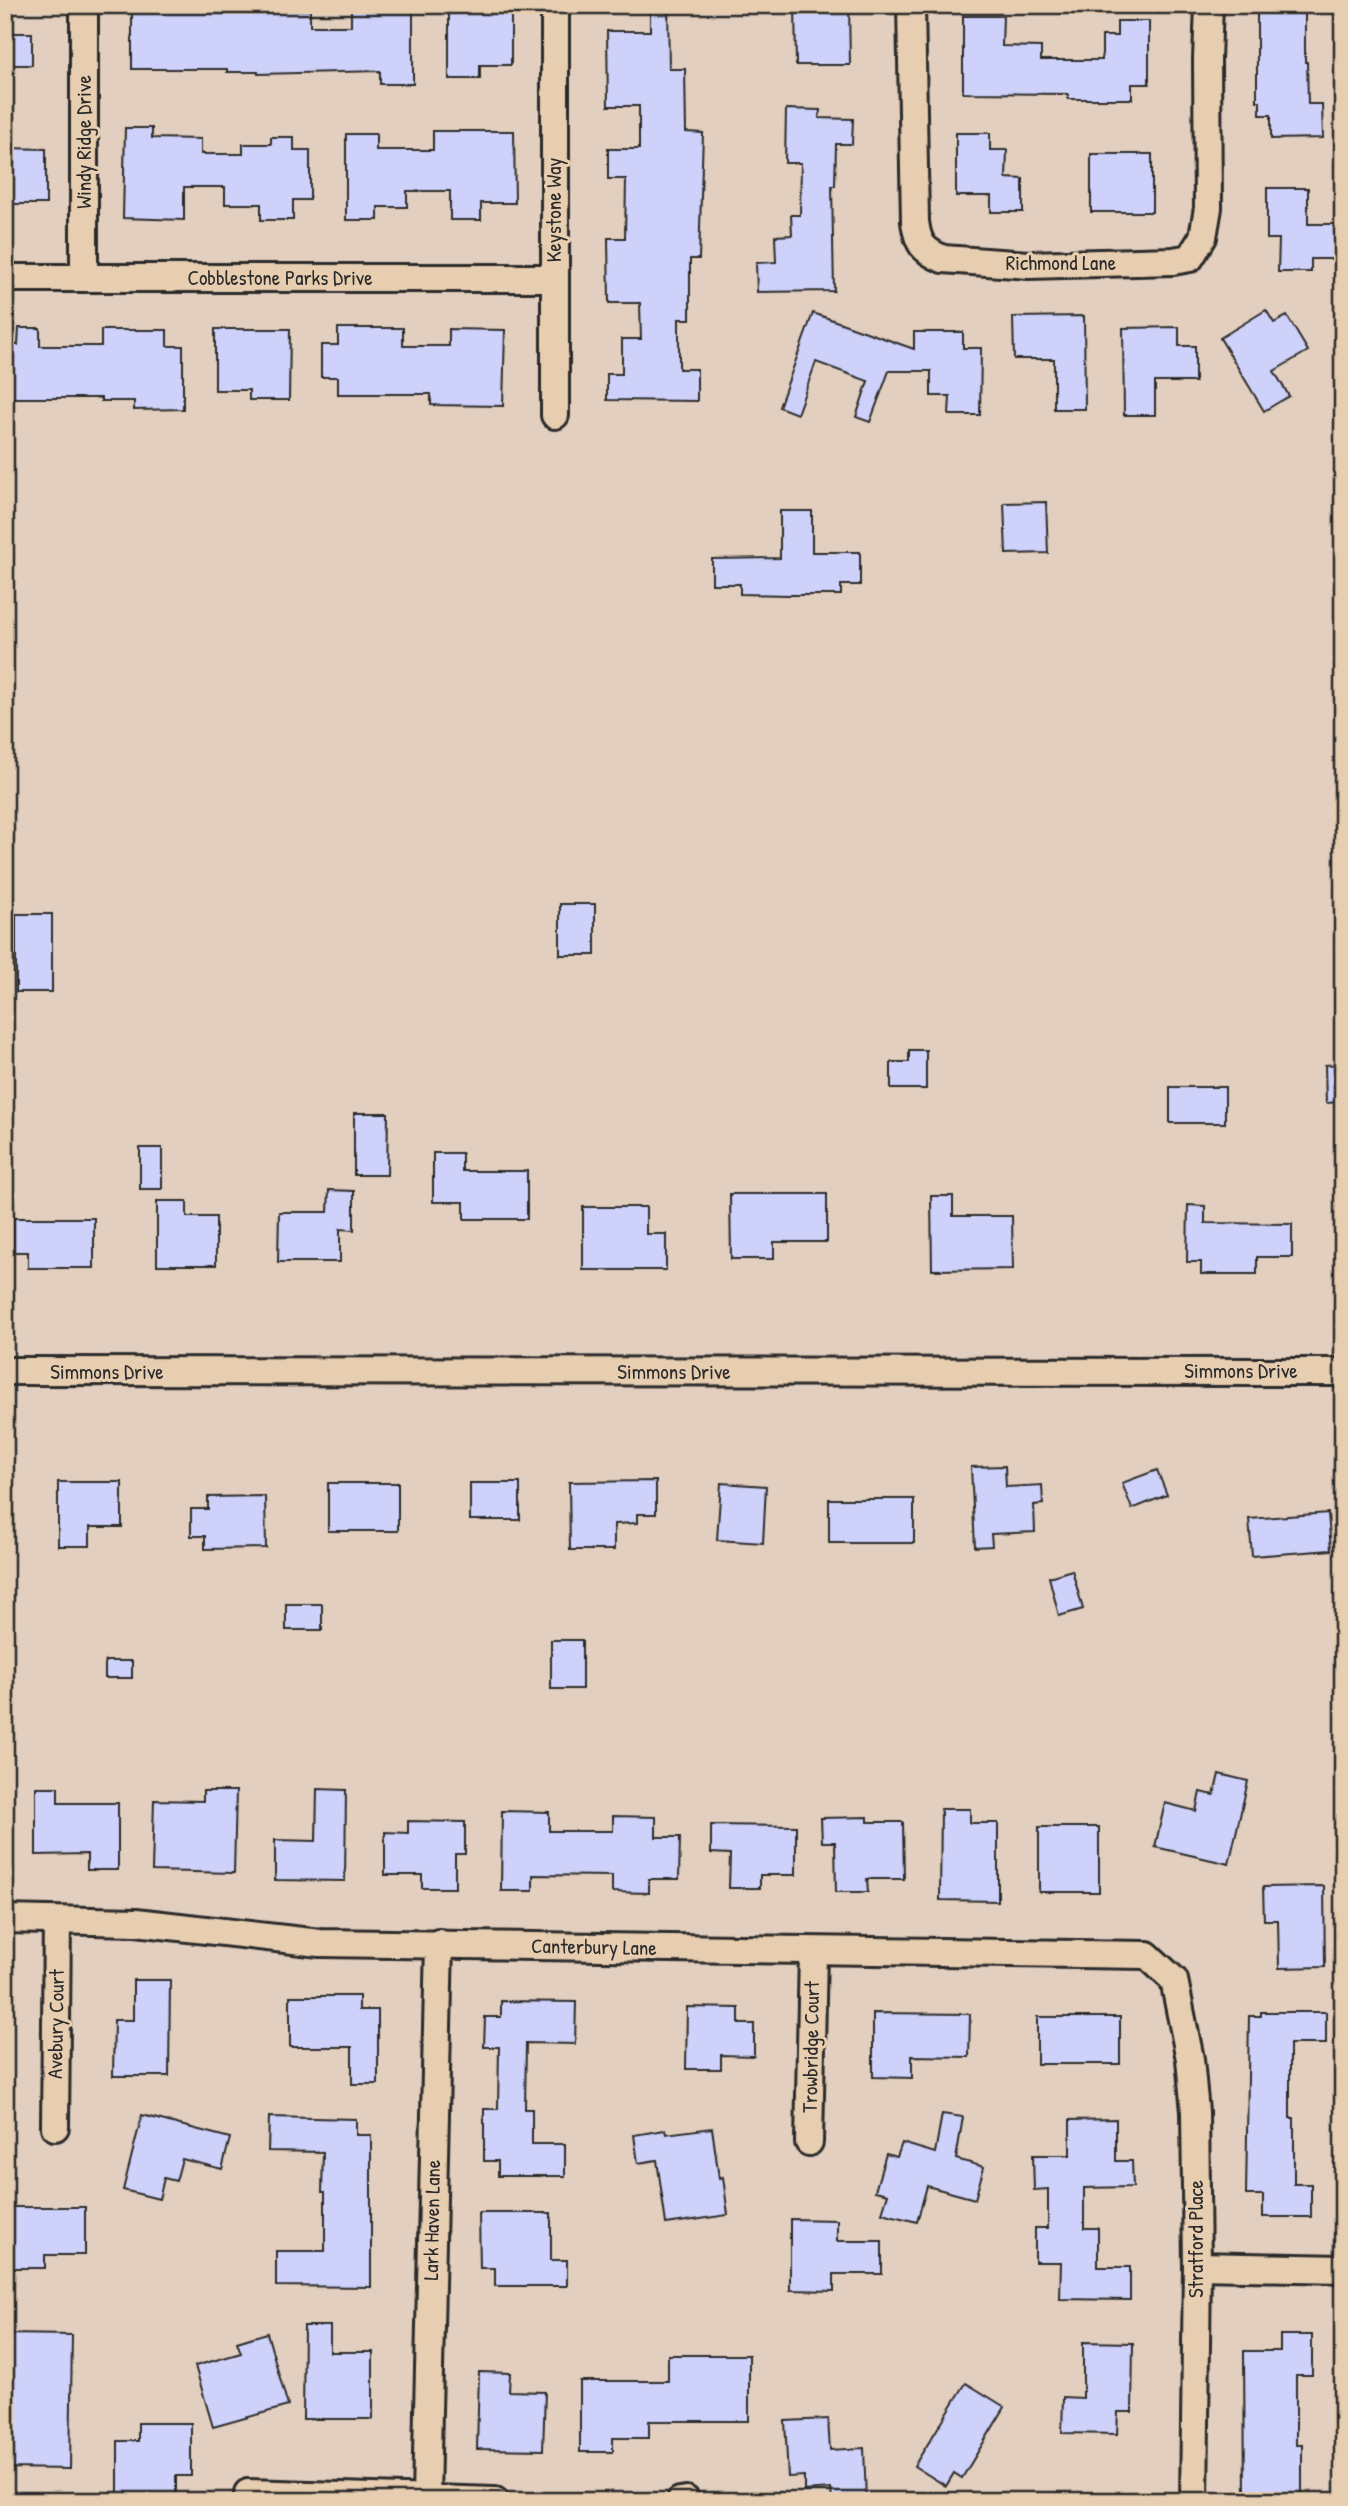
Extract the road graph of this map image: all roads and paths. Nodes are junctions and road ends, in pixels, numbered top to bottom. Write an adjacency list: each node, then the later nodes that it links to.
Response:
1 (84, 5): 6 (street, Windy Ridge Drive)
2 (555, 5): 7 (street, Keystone Way)
3 (911, 5): 4 (street, Richmond Lane)
4 (1209, 5)
5 (5, 278): 6 (street, Cobblestone Parks Drive)
6 (84, 278): 7 (street, Cobblestone Parks Drive)
7 (554, 278): 8 (street, Keystone Way)
8 (555, 415)
9 (5, 1371): 10 (street, Simmons Drive)
10 (1343, 1372)
11 (5, 1919): 12 (street, Canterbury Lane)
12 (57, 1921): 13 (street, Canterbury Lane); 16 (street, Avebury Court)
13 (439, 1944): 14 (street, Canterbury Lane); 21 (street, Lark Haven Lane)
14 (813, 1952): 15 (street, Canterbury Lane); 17 (street, Trowbridge Court)
15 (1174, 1980): 18 (street, Stratford Place)
16 (55, 2127)
17 (809, 2141)
18 (1197, 2266): 19 (street); 25 (street, Stratford Place)
19 (1343, 2269)
20 (248, 2493): 21 (street)
21 (426, 2497): 23 (street)
22 (686, 2500): 24 (street)
23 (495, 2501)
24 (680, 2501)
25 (1194, 2501)

